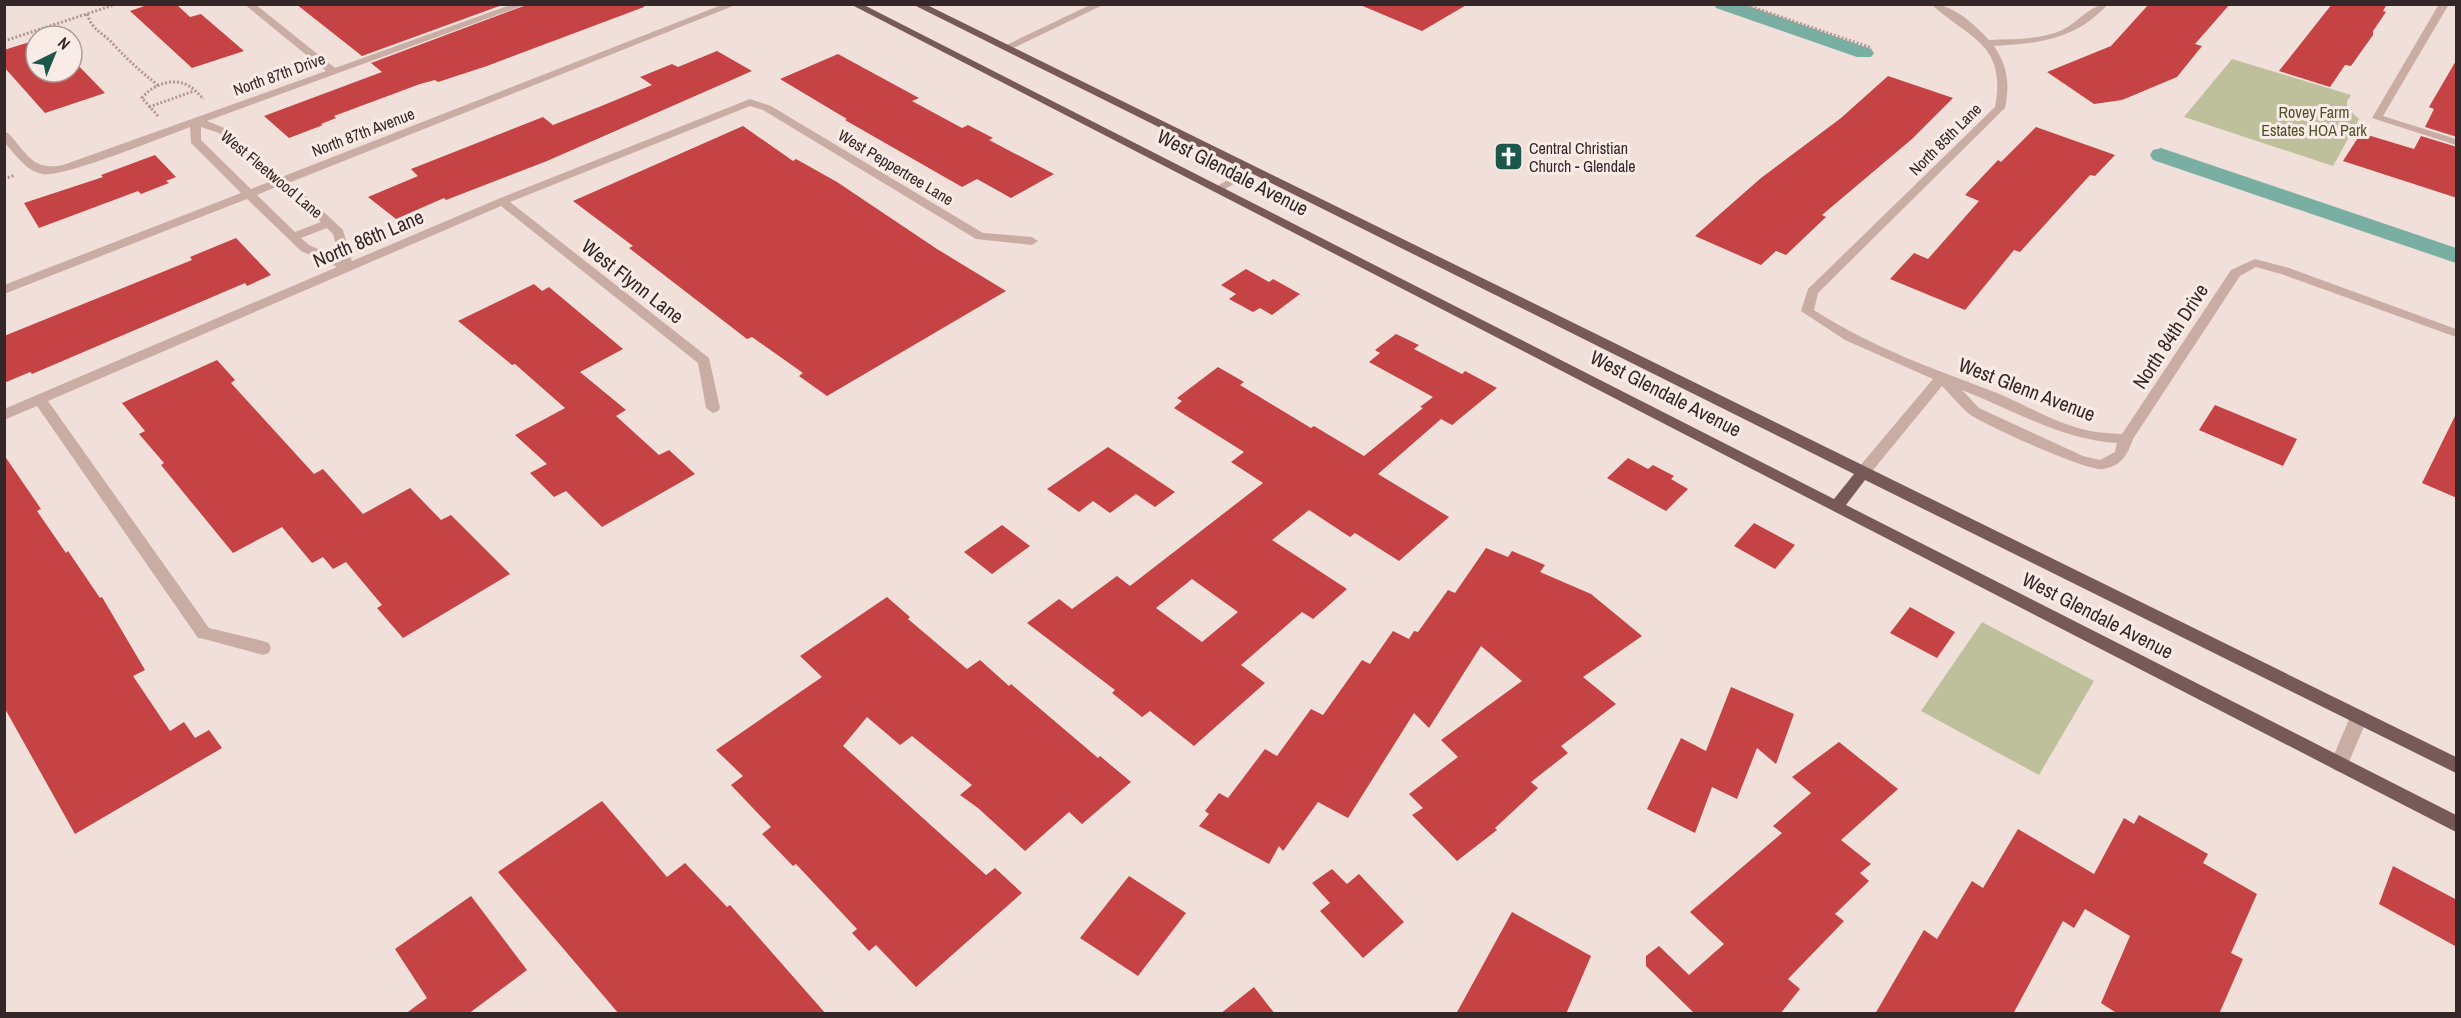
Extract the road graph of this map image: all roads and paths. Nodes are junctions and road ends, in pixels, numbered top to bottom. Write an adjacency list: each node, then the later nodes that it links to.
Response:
1 (117, 4): 12 (path)
2 (248, 4): 17 (street)
3 (523, 4): 17 (street, North 87th Drive)
4 (734, 4): 28 (street, North 87th Avenue)
5 (854, 4): 29 (main road, West Glendale Avenue)
6 (916, 4): 15 (main road, West Glendale Avenue)
7 (1101, 4): 15 (street)
8 (1743, 4): 16 (path)
9 (1935, 4): 14 (street)
10 (2104, 4): 14 (street)
11 (2444, 4): 26 (street)
12 (87, 14): 13 (path); 18 (path)
13 (4, 41)
14 (1988, 43): 37 (street, North 85th Lane)
15 (1005, 48): 27 (main road, West Glendale Avenue)
16 (1872, 48)
17 (333, 72): 22 (street, North 87th Drive)
18 (159, 86): 19 (path); 21 (path)
19 (195, 91): 21 (path); 22 (path)
20 (750, 102): 31 (street, North 86th Lane); 34 (street, West Peppertree Lane)
21 (149, 107): 24 (path)
22 (225, 111): 23 (street, North 87th Drive)
23 (196, 121): 24 (street, North 87th Drive); 28 (street, West Fleetwood Lane); 30 (street, West Fleetwood Lane)
24 (167, 132): 25 (street, North 87th Drive)
25 (4, 135)
26 (2457, 142)
27 (1252, 169): 29 (street); 46 (main road, West Glendale Avenue)
28 (277, 183): 30 (street, North 87th Avenue); 32 (street, West Fleetwood Lane)
29 (1218, 189): 47 (main road, West Glendale Avenue)
30 (249, 194): 33 (street, West Fleetwood Lane); 36 (street, North 87th Avenue)
31 (502, 201): 35 (street, North 86th Lane); 41 (street, West Flynn Lane)
32 (329, 223): 33 (street); 35 (street, West Fleetwood Lane)
33 (293, 237): 35 (street, West Fleetwood Lane)
34 (1032, 241)
35 (348, 268): 40 (street, North 86th Lane)
36 (4, 290)
37 (1807, 311): 39 (street, West Glenn Avenue)
38 (2457, 333): 44 (street, North 84th Drive)
39 (1941, 378): 43 (street, West Glenn Avenue); 45 (street, West Glenn Avenue); 46 (street)
40 (39, 399): 42 (street, North 86th Lane); 48 (street)
41 (713, 408)
42 (4, 415)
43 (2056, 424): 44 (street, West Glenn Avenue); 45 (street)
44 (2126, 439): 45 (street, West Glenn Avenue)
45 (2045, 445)
46 (1864, 471): 47 (main road); 49 (main road, West Glendale Avenue)
47 (1837, 506): 50 (main road, West Glendale Avenue)
48 (263, 648)
49 (2359, 717): 50 (street); 51 (main road, West Glendale Avenue)
50 (2339, 764): 52 (main road, West Glendale Avenue)
51 (2457, 765)
52 (2457, 824)

